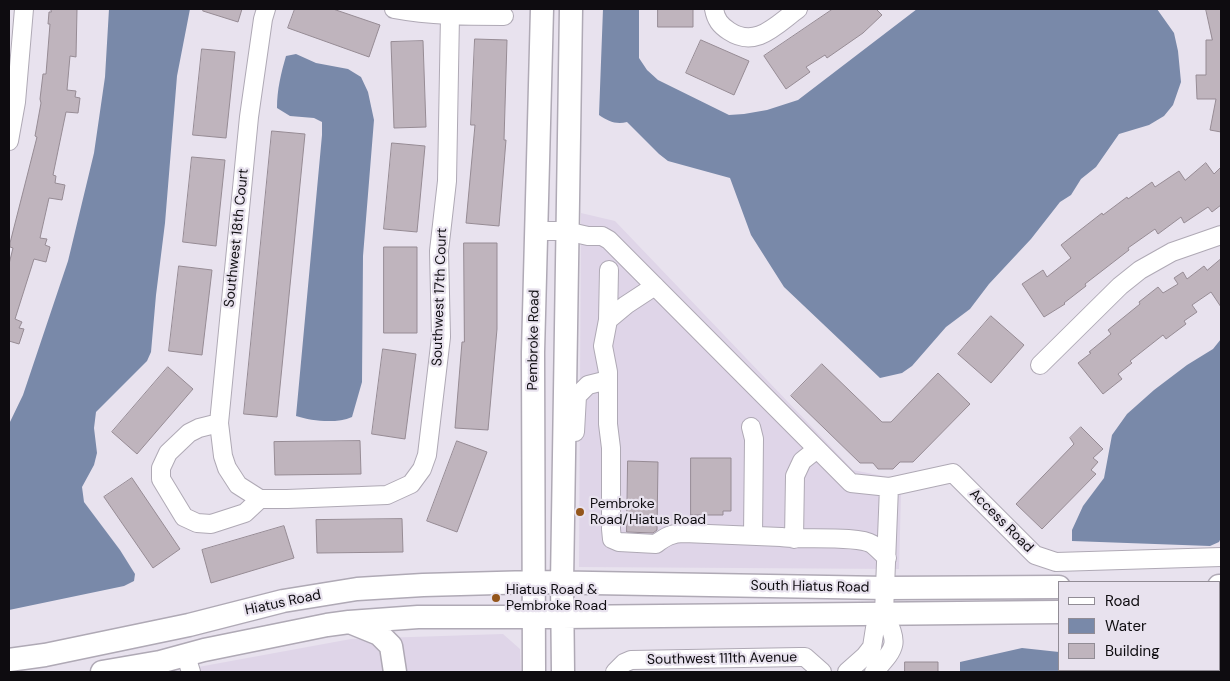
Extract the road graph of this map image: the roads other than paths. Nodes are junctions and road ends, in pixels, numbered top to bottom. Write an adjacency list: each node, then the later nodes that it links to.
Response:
1 (24, 9): 10 (street)
2 (266, 9): 19 (street, Southwest 18th Court)
3 (394, 9): 7 (street)
4 (542, 9): 11 (main road, Pembroke Road)
5 (571, 9): 12 (main road)
6 (788, 12): 8 (street)
7 (450, 15): 9 (street); 24 (street, Southwest 17th Court)
8 (716, 15)
9 (504, 16)
10 (9, 141)
11 (536, 231): 12 (street); 29 (main road, Pembroke Road)
12 (566, 231): 15 (street); 23 (main road)
13 (1221, 236): 17 (street)
14 (609, 270): 16 (street)
15 (655, 286): 16 (street); 21 (street)
16 (608, 320): 18 (street)
17 (1040, 365)
18 (608, 380): 23 (street); 25 (street)
19 (219, 423): 24 (street, Southwest 18th Court); 24 (street)
20 (751, 428): 25 (street)
21 (817, 449): 22 (street); 26 (street)
22 (889, 487): 27 (street); 28 (street, Access Road)
23 (564, 492): 30 (main road)
24 (260, 499)
25 (752, 536): 26 (street)
26 (794, 539): 27 (street)
27 (887, 558): 32 (street)
28 (1221, 558)
29 (534, 582): 30 (main road, Hiatus Road); 35 (main road, Pembroke Road); 38 (main road, Hiatus Road)
30 (562, 583): 32 (main road, South Hiatus Road); 36 (main road)
31 (1058, 587): 32 (main road, South Hiatus Road)
32 (886, 588): 33 (street)
33 (884, 612): 34 (main road, South Hiatus Road); 36 (main road, South Hiatus Road); 46 (street); 47 (street)
34 (1058, 612)
35 (534, 616): 36 (main road); 37 (main road); 43 (main road, Pembroke Road)
36 (562, 617): 44 (main road)
37 (349, 622): 39 (main road); 42 (main road)
38 (9, 660)
39 (188, 664): 41 (main road)
40 (617, 670): 45 (street, Southwest 111th Avenue)
41 (102, 672)
42 (395, 672)
43 (534, 672)
44 (563, 672)
45 (822, 672)
46 (847, 672)
47 (874, 672)

